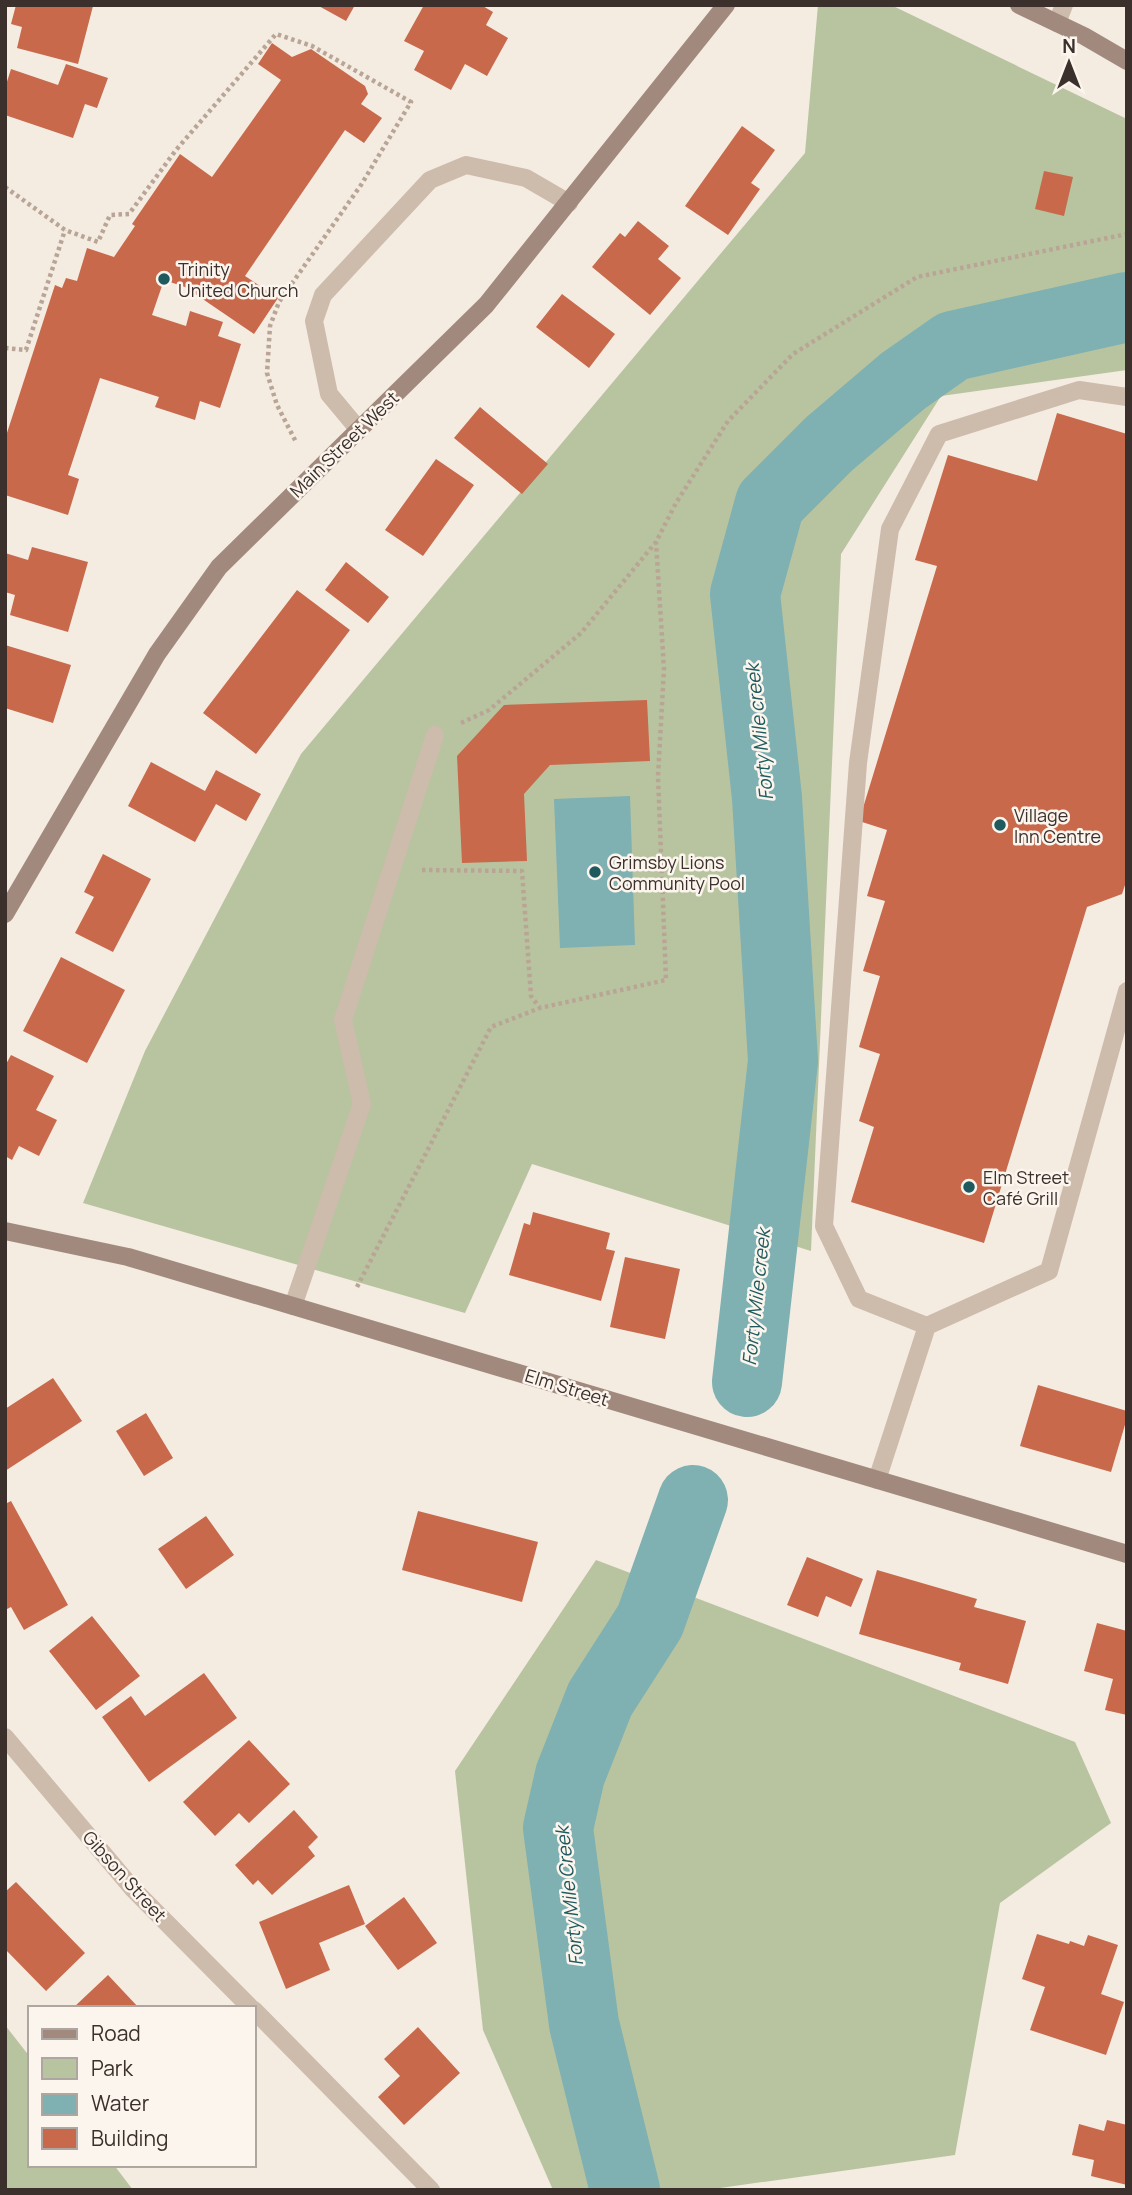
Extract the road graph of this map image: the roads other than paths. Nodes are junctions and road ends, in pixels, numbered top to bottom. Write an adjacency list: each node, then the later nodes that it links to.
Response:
1 (726, 5): 6 (main road, Main Street West)
2 (1019, 5): 4 (main road)
3 (1064, 5): 4 (street)
4 (1057, 23): 5 (main road)
5 (1127, 61)
6 (569, 203): 8 (main road, Main Street West); 8 (street)
7 (1127, 397): 14 (street)
8 (359, 430): 10 (main road, Main Street West)
9 (435, 736): 13 (street)
10 (5, 914)
11 (1127, 991): 14 (street)
12 (5, 1231): 13 (main road, Elm Street)
13 (293, 1306): 15 (main road, Elm Street)
14 (927, 1326): 15 (street)
15 (877, 1480): 16 (main road, Elm Street)
16 (1127, 1554)
17 (5, 1737): 18 (street, Gibson Street)
18 (250, 2006)
19 (256, 2012): 20 (street, Gibson Street)
20 (430, 2190)

